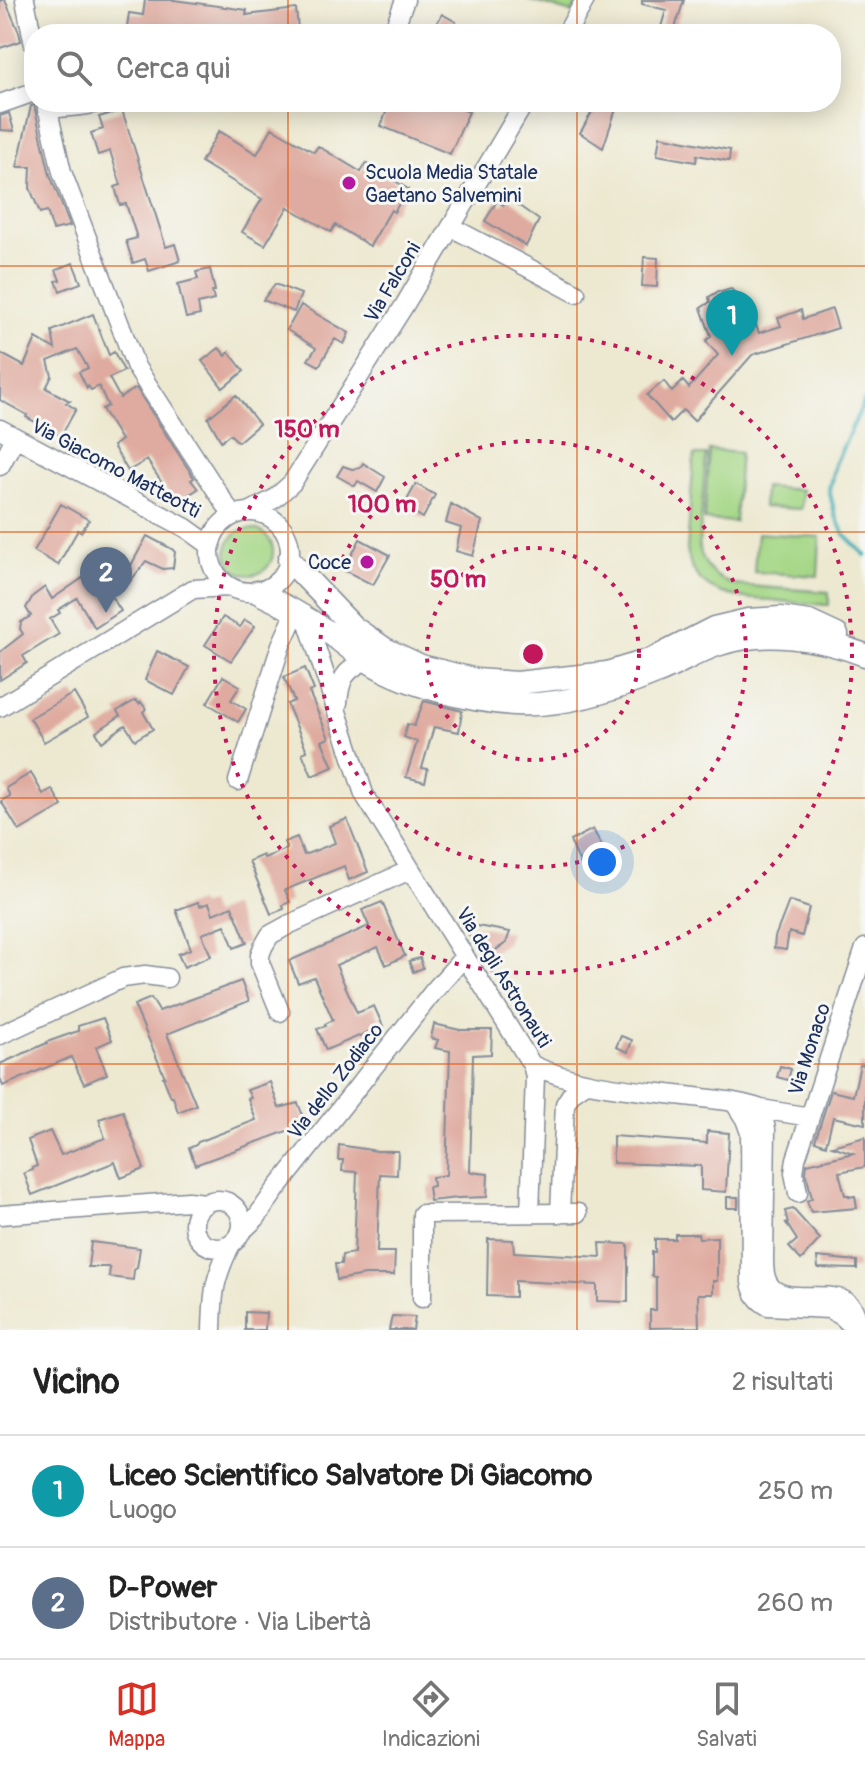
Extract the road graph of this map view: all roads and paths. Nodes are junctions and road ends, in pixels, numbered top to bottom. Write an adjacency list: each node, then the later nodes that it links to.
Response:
1 (25, 0): 4 (street)
2 (405, 0): 5 (street)
3 (585, 0): 6 (street)
4 (30, 24)
5 (394, 24)
6 (572, 24)
7 (24, 96): 8 (street)
8 (0, 104)
9 (47, 112): 16 (street)
10 (519, 112): 11 (street, Via Falconi)
11 (451, 227): 12 (street); 15 (street, Via Falconi)
12 (576, 293)
13 (7, 434): 14 (street); 18 (street, Via Giacomo Matteotti)
14 (0, 466)
15 (292, 483): 16 (street, Via Falconi); 17 (street, Via Falconi)
16 (241, 514): 17 (street); 18 (street)
17 (286, 534): 19 (street)
18 (210, 551): 20 (street); 21 (street)
19 (289, 560): 22 (street); 24 (main road)
20 (229, 587): 21 (street); 22 (street)
21 (193, 589): 26 (street)
22 (257, 592): 23 (main road)
23 (302, 616): 25 (main road); 27 (street, Via degli Astronauti); 28 (street)
24 (865, 654): 25 (main road)
25 (366, 660): 27 (street)
26 (0, 707)
27 (337, 710): 29 (street, Via degli Astronauti)
28 (238, 781)
29 (410, 870): 31 (street, Via degli Astronauti); 33 (street)
30 (865, 948): 39 (street, Via Monaco)
31 (464, 957): 35 (street, Via degli Astronauti); 42 (street, Via dello Zodiaco)
32 (167, 978): 34 (street)
33 (280, 1012)
34 (0, 1035)
35 (532, 1065): 36 (street, Via degli Astronauti); 40 (street)
36 (586, 1083): 37 (street, Via degli Astronauti); 41 (street)
37 (734, 1102): 38 (street, Via Monaco); 54 (street)
38 (761, 1109): 39 (street, Via Monaco); 54 (street)
39 (810, 1117): 43 (street)
40 (534, 1123): 41 (street); 47 (street)
41 (563, 1131): 47 (street)
42 (275, 1191): 44 (street); 50 (street, Via dello Zodiaco)
43 (798, 1193)
44 (229, 1202): 45 (street); 50 (street)
45 (205, 1203): 46 (street); 49 (street)
46 (153, 1205): 48 (street); 49 (street)
47 (530, 1213): 52 (street)
48 (0, 1215)
49 (199, 1238): 50 (street); 51 (street)
50 (236, 1238): 51 (street, Via dello Zodiaco)
51 (213, 1293): 53 (street, Via dello Zodiaco)
52 (422, 1298)
53 (212, 1330)
54 (856, 1330)

